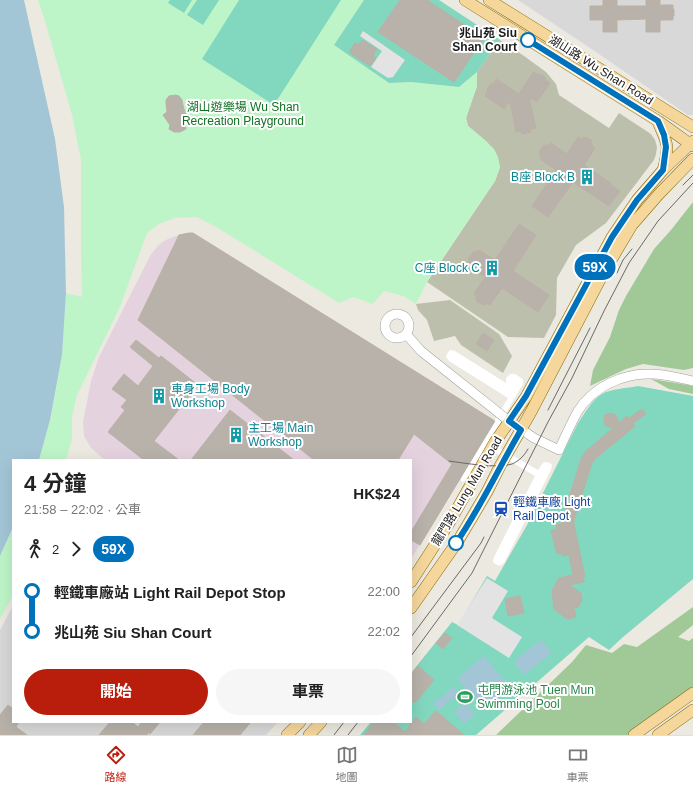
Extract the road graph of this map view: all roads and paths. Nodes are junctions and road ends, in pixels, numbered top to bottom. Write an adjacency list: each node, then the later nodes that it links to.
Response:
1 (465, 0): 3 (main road, 湖山路 Wu Shan Road)
2 (489, 0): 4 (main road, 湖山路 Wu Shan Road)
3 (658, 121): 5 (main road, 湖山路 Wu Shan Road); 7 (main road)
4 (693, 127)
5 (692, 144): 7 (main road, 龍門路 Lung Mun Road)
6 (693, 159): 11 (main road, 龍門路 Lung Mun Road)
7 (663, 170): 10 (main road, 龍門路 Lung Mun Road)
8 (406, 334): 10 (street)
9 (693, 381): 11 (street)
10 (509, 421): 11 (street); 12 (main road, 龍門路 Lung Mun Road)
11 (521, 430): 13 (main road, 龍門路 Lung Mun Road)
12 (412, 580)
13 (412, 607)
14 (693, 693): 20 (main road)
15 (693, 710): 21 (main road)
16 (299, 723): 18 (main road)
17 (320, 723): 19 (main road)
18 (287, 735)
19 (309, 735)
20 (634, 735)
21 (658, 735)

